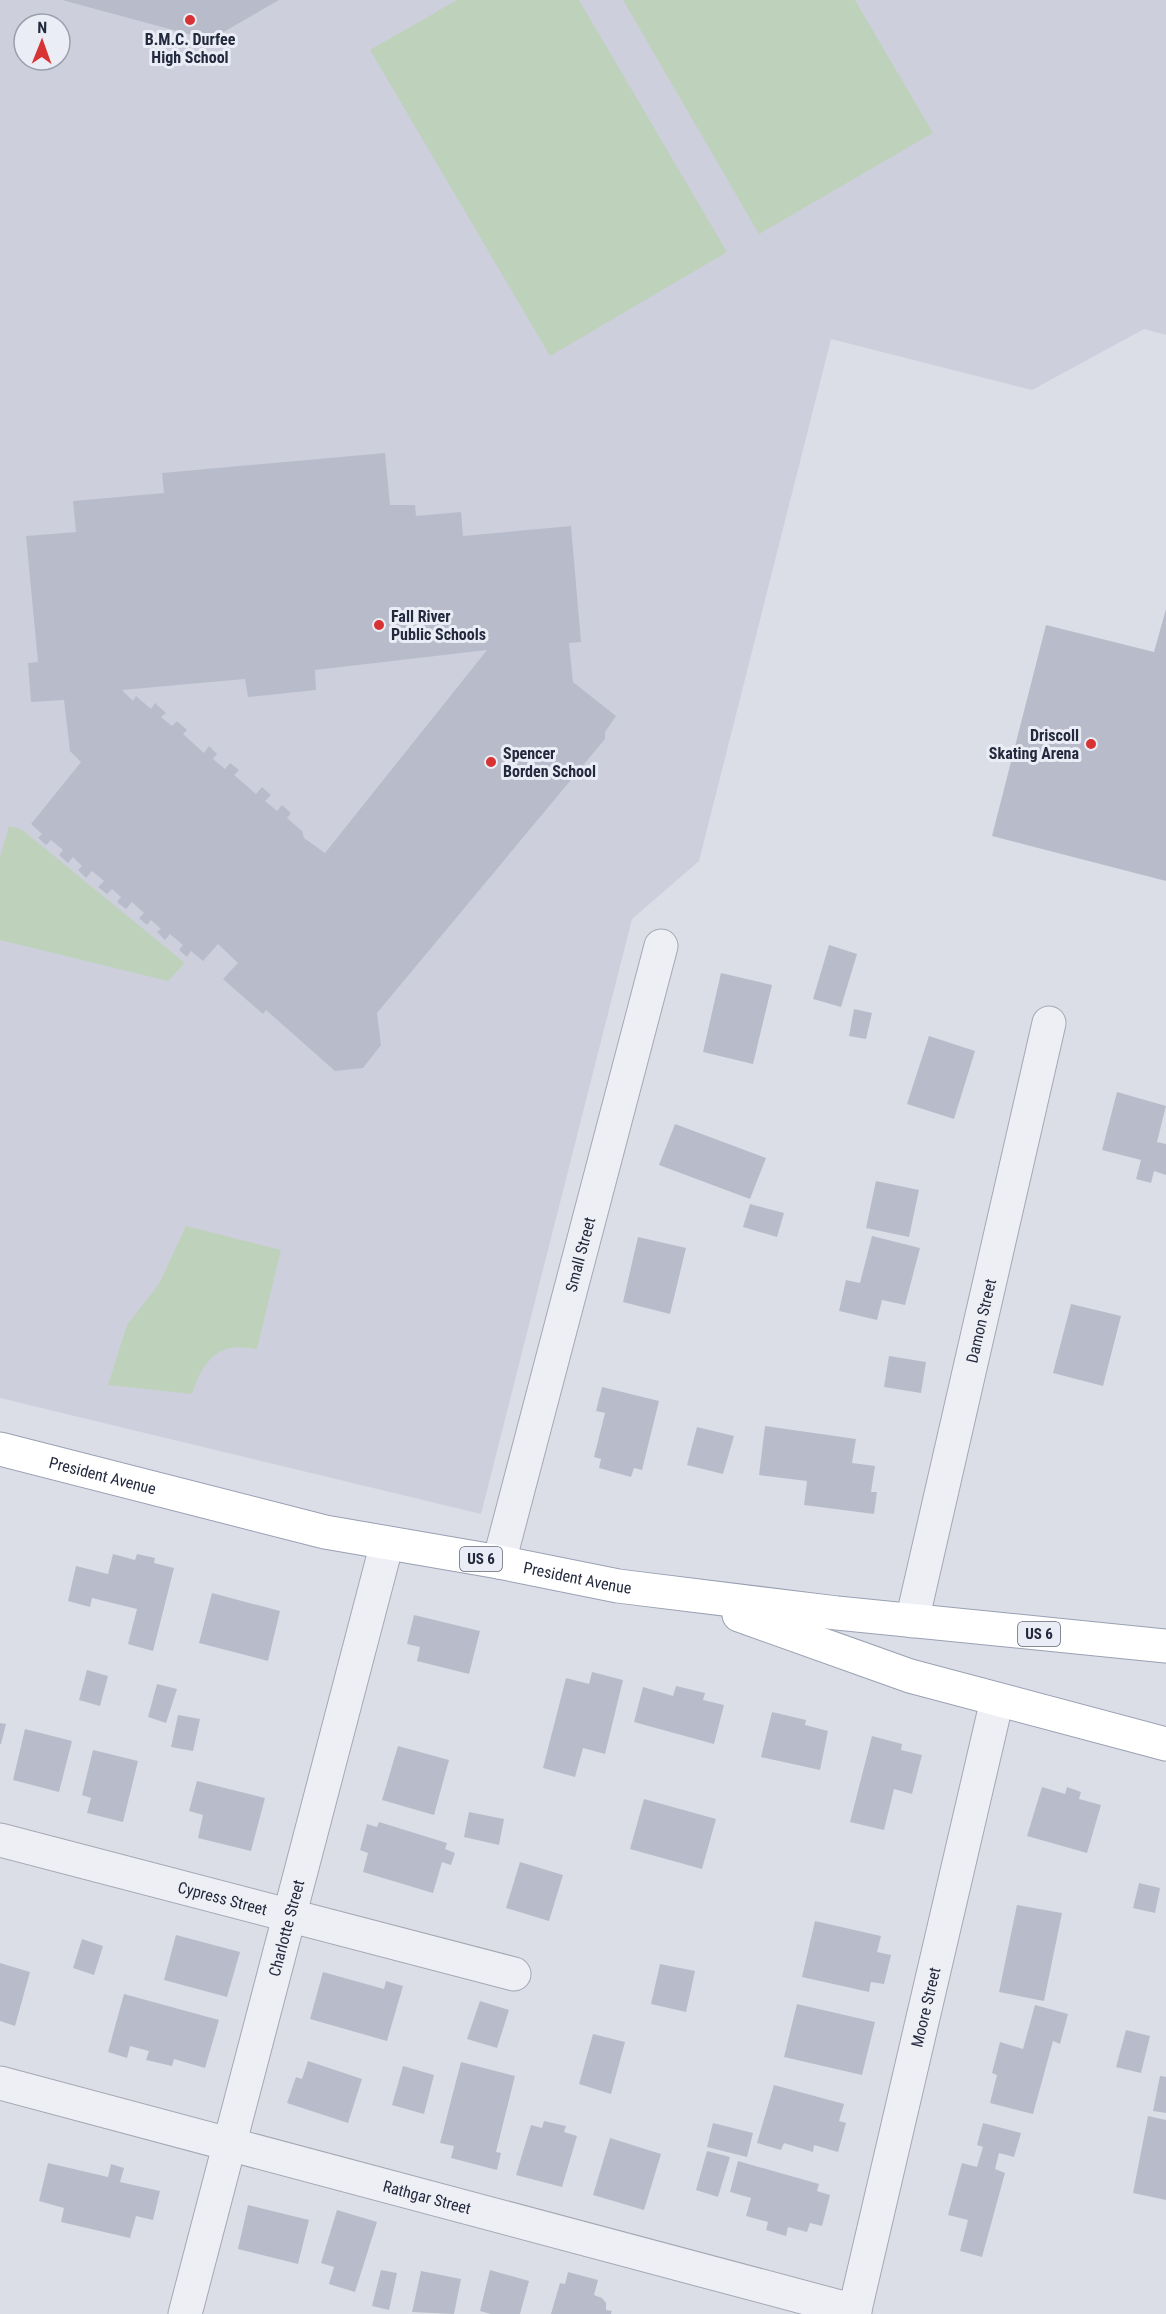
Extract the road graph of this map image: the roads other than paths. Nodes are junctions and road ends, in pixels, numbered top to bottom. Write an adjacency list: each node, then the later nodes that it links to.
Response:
1 (661, 946): 5 (street, Small Street)
2 (1049, 1023): 7 (street, Damon Street)
3 (0, 1449): 4 (main road, President Avenue / US 6)
4 (387, 1543): 5 (main road, President Avenue / US 6); 12 (street, Charlotte Street)
5 (499, 1562): 6 (main road, President Avenue / US 6)
6 (681, 1594): 7 (main road, President Avenue / US 6); 9 (main road)
7 (912, 1621): 8 (main road, President Avenue / US 6)
8 (1166, 1646)
9 (996, 1700): 10 (main road); 16 (street, Moore Street)
10 (1166, 1744)
11 (0, 1840): 12 (street, Cypress Street)
12 (289, 1915): 13 (street, Cypress Street); 15 (street, Charlotte Street)
13 (514, 1974)
14 (0, 2083): 15 (street, Rathgar Street)
15 (230, 2145): 16 (street, Rathgar Street); 17 (street, Charlotte Street)
16 (854, 2312)
17 (185, 2314)

